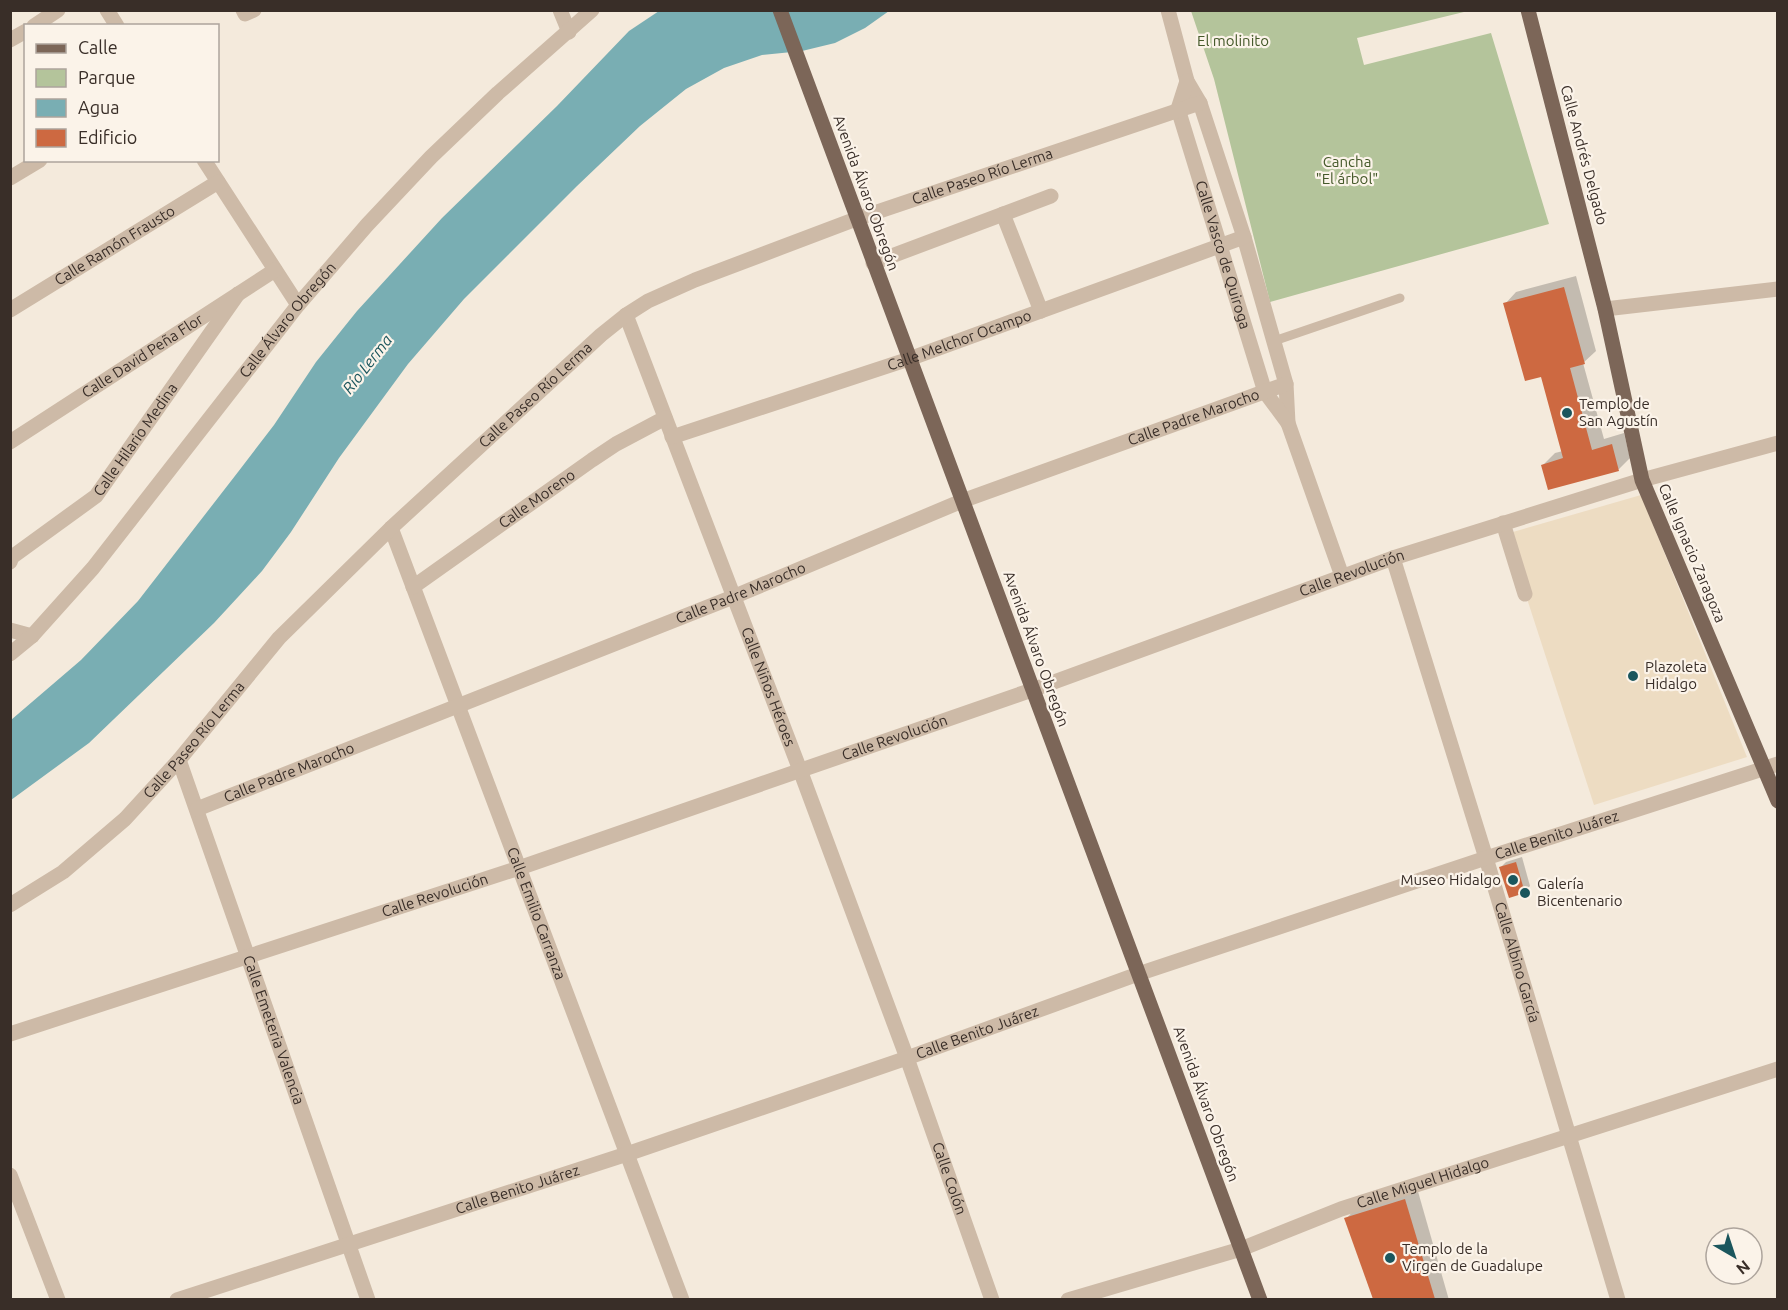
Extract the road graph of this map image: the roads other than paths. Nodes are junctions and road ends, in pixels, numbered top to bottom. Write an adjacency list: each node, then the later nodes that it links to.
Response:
1 (58, 10): 8 (street)
2 (107, 10): 9 (street)
3 (560, 10): 11 (street)
4 (592, 10): 11 (street, Calle Álvaro Obregón)
5 (780, 10): 22 (main road, Avenida Álvaro Obregón)
6 (1168, 10): 13 (street, Calle Vasco de Quiroga)
7 (1528, 10): 31 (main road, Calle Andrés Delgado)
8 (37, 24)
9 (116, 24)
10 (24, 32): 12 (street)
11 (569, 32): 30 (street, Calle Álvaro Obregón)
12 (10, 40)
13 (1187, 81): 14 (street, Calle Vasco de Quiroga); 15 (street)
14 (1200, 103): 15 (street, Calle Paseo Río Lerma); 23 (street, Calle Vasco de Quiroga)
15 (1178, 110): 22 (street, Calle Paseo Río Lerma); 24 (street, Calle Vasco de Quiroga)
16 (37, 162): 18 (street)
17 (205, 162): 19 (street)
18 (10, 178)
19 (218, 182): 26 (street); 32 (street, Calle Ramón Frausto)
20 (1052, 196): 21 (street)
21 (1003, 214): 25 (street); 33 (street)
22 (856, 219): 25 (main road, Avenida Álvaro Obregón); 34 (street, Calle Paseo Río Lerma)
23 (1244, 237): 24 (street, Calle Melchor Ocampo); 35 (street, Calle Vasco de Quiroga)
24 (1220, 246): 33 (street, Calle Melchor Ocampo); 38 (street, Calle Vasco de Quiroga)
25 (873, 263): 36 (main road, Avenida Álvaro Obregón)
26 (275, 270): 28 (street, Calle David Peña Flor); 30 (street)
27 (1778, 289): 31 (street)
28 (238, 294): 42 (street, Calle David Peña Flor); 48 (street, Calle Hilario Medina)
29 (1400, 298): 35 (lane)
30 (298, 305): 55 (street, Calle Álvaro Obregón)
31 (1605, 309): 44 (main road, Calle Ignacio Zaragoza)
32 (10, 310)
33 (1041, 311): 36 (street, Calle Melchor Ocampo)
34 (626, 315): 39 (street, Calle Niños Héroes); 47 (street, Calle Paseo Río Lerma)
35 (1274, 341): 37 (street, Calle Vasco de Quiroga)
36 (909, 359): 41 (street, Calle Melchor Ocampo); 45 (main road, Avenida Álvaro Obregón)
37 (1286, 384): 38 (street, Calle Padre Marocho); 40 (street, Calle Vasco de Quiroga)
38 (1265, 392): 40 (street, Calle Vasco de Quiroga); 45 (street, Calle Padre Marocho)
39 (665, 418): 41 (street, Calle Niños Héroes); 51 (street, Calle Moreno)
40 (1288, 423): 50 (street, Calle Vasco de Quiroga)
41 (672, 437): 53 (street, Calle Niños Héroes)
42 (10, 442)
43 (1778, 443): 44 (street, Calle Revolución)
44 (1642, 480): 46 (street, Calle Revolución); 60 (main road, Calle Ignacio Zaragoza)
45 (962, 501): 53 (street, Calle Padre Marocho); 57 (main road, Avenida Álvaro Obregón)
46 (1503, 524): 49 (street, Calle Revolución); 52 (street)
47 (391, 528): 51 (street, Calle Emilio Carranza); 59 (street, Calle Paseo Río Lerma)
48 (11, 558)
49 (1392, 558): 50 (street, Calle Revolución); 64 (street, Calle Albino García)
50 (1342, 576): 57 (street, Calle Revolución)
51 (413, 587): 58 (street, Calle Emilio Carranza)
52 (1525, 594)
53 (733, 597): 58 (street, Calle Padre Marocho); 61 (street, Calle Niños Héroes)
54 (10, 630): 55 (street)
55 (32, 636): 56 (street, Calle Álvaro Obregón)
56 (10, 654)
57 (1032, 690): 61 (street, Calle Revolución); 68 (main road, Avenida Álvaro Obregón)
58 (459, 707): 63 (street, Calle Padre Marocho); 65 (street, Calle Emilio Carranza)
59 (179, 760): 63 (street, Calle Emeteria Valencia); 66 (street, Calle Paseo Río Lerma)
60 (1771, 766): 62 (main road, Calle Ignacio Zaragoza); 64 (street, Calle Benito Juárez)
61 (800, 770): 65 (street, Calle Revolución); 70 (street, Calle Niños Héroes)
62 (1778, 801)
63 (197, 809): 67 (street, Calle Emeteria Valencia)
64 (1486, 858): 68 (street, Calle Benito Juárez); 72 (street, Calle Albino García)
65 (519, 868): 67 (street, Calle Revolución); 73 (street, Calle Emilio Carranza)
66 (10, 905)
67 (249, 957): 69 (street, Calle Revolución); 75 (street, Calle Emeteria Valencia)
68 (1138, 974): 70 (street, Calle Benito Juárez); 76 (main road, Avenida Álvaro Obregón)
69 (10, 1035)
70 (907, 1058): 73 (street, Calle Benito Juárez); 81 (street, Calle Colón)
71 (1778, 1069): 72 (street, Calle Miguel Hidalgo)
72 (1569, 1135): 76 (street, Calle Miguel Hidalgo); 84 (street, Calle Albino García)
73 (627, 1154): 75 (street, Calle Benito Juárez); 80 (street, Calle Emilio Carranza)
74 (10, 1175): 77 (street)
75 (349, 1244): 78 (street, Calle Benito Juárez); 79 (street, Calle Emeteria Valencia)
76 (1240, 1248): 82 (street, Calle Miguel Hidalgo); 83 (main road, Avenida Álvaro Obregón)
77 (58, 1299)
78 (177, 1299)
79 (368, 1299)
80 (682, 1299)
81 (992, 1299)
82 (1068, 1299)
83 (1260, 1299)
84 (1618, 1299)

